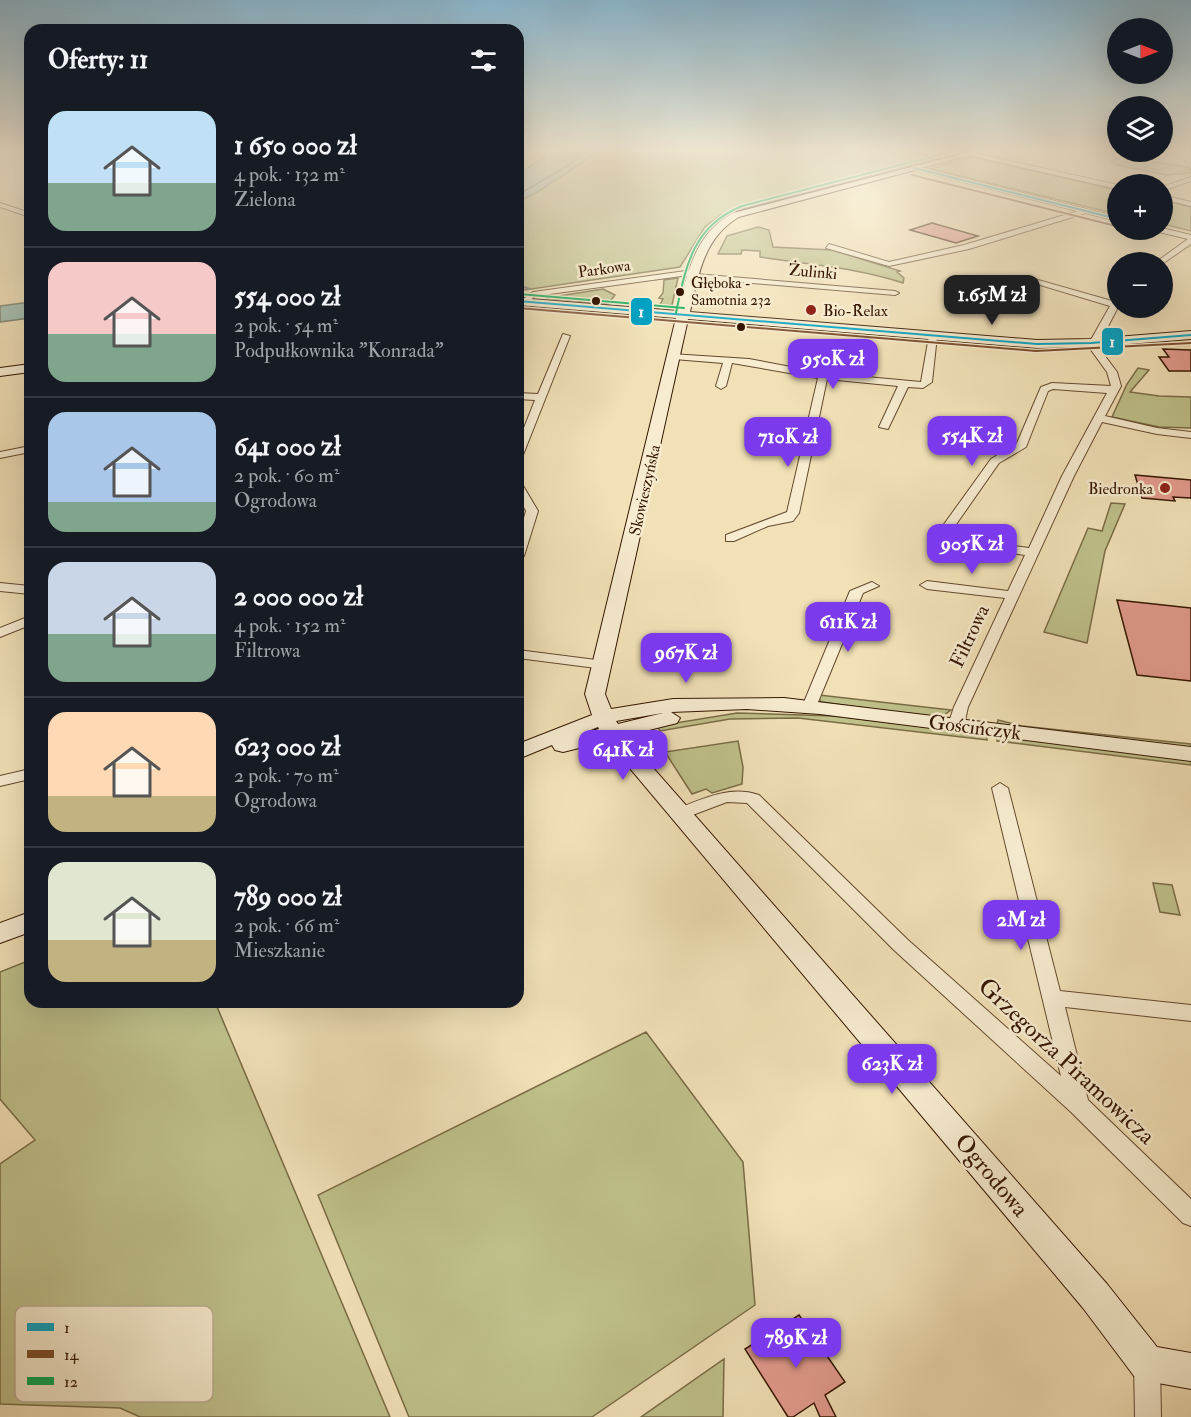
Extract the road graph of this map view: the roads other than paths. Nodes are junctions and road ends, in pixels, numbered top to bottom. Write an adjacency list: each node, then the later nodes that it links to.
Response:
1 (729, 218): 7 (main road, Skowieszyńska)
2 (1061, 218): 5 (street)
3 (1173, 233): 4 (street)
4 (1191, 238): 6 (street)
5 (829, 246)
6 (1173, 253)
7 (692, 274): 8 (street, Żulinki); 10 (street, Parkowa); 13 (main road, Skowieszyńska)
8 (895, 293)
9 (958, 299): 11 (street)
10 (524, 300)
11 (1107, 300)
12 (524, 302): 13 (main road)
13 (683, 315): 18 (main road); 21 (main road, Skowieszyńska)
14 (1107, 317): 15 (street)
15 (1101, 329): 19 (street); 20 (street)
16 (1191, 335): 19 (main road)
17 (566, 336): 30 (street)
18 (933, 336): 20 (main road); 26 (street)
19 (1124, 340): 20 (main road)
20 (1091, 343): 28 (street)
21 (674, 356): 22 (street); 49 (main road, Skowieszyńska)
22 (728, 361): 25 (street); 27 (street)
23 (24, 369): 24 (main road)
24 (0, 372)
25 (824, 376): 26 (street); 38 (street)
26 (904, 384): 32 (street)
27 (721, 387)
28 (1113, 391): 31 (street, Filtrowa); 40 (street)
29 (524, 396): 30 (street)
30 (540, 397): 34 (street)
31 (1098, 418): 33 (street); 40 (street, Filtrowa)
32 (884, 428)
33 (1191, 435)
34 (524, 439)
35 (24, 450): 36 (street)
36 (0, 455)
37 (524, 499): 39 (street)
38 (730, 538)
39 (524, 539)
40 (1034, 552): 45 (street, Filtrowa)
41 (927, 585): 45 (street)
42 (872, 586): 50 (street)
43 (0, 587): 44 (street)
44 (24, 590)
45 (1013, 595): 52 (street, Filtrowa)
46 (24, 623): 47 (street)
47 (0, 633)
48 (524, 655): 49 (street)
49 (604, 665): 51 (main road, Skowieszyńska)
50 (809, 707): 51 (main road, Gościńczyk); 52 (main road, Gościńczyk)
51 (614, 723): 53 (main road); 55 (main road); 59 (main road, Ogrodowa)
52 (956, 725): 54 (main road, Gościńczyk)
53 (524, 750)
54 (1191, 754)
55 (524, 755)
56 (24, 775): 57 (street)
57 (0, 781)
58 (1000, 788): 62 (street)
59 (676, 806): 64 (street, Grzegorza Piramowicza); 66 (main road, Ogrodowa)
60 (24, 924): 61 (main road)
61 (0, 933)
62 (1052, 998): 63 (street); 64 (street)
63 (1191, 1013)
64 (1079, 1106): 65 (street, Grzegorza Piramowicza)
65 (1191, 1215)
66 (1147, 1363): 67 (main road); 68 (street)
67 (1191, 1371)
68 (1148, 1417)

